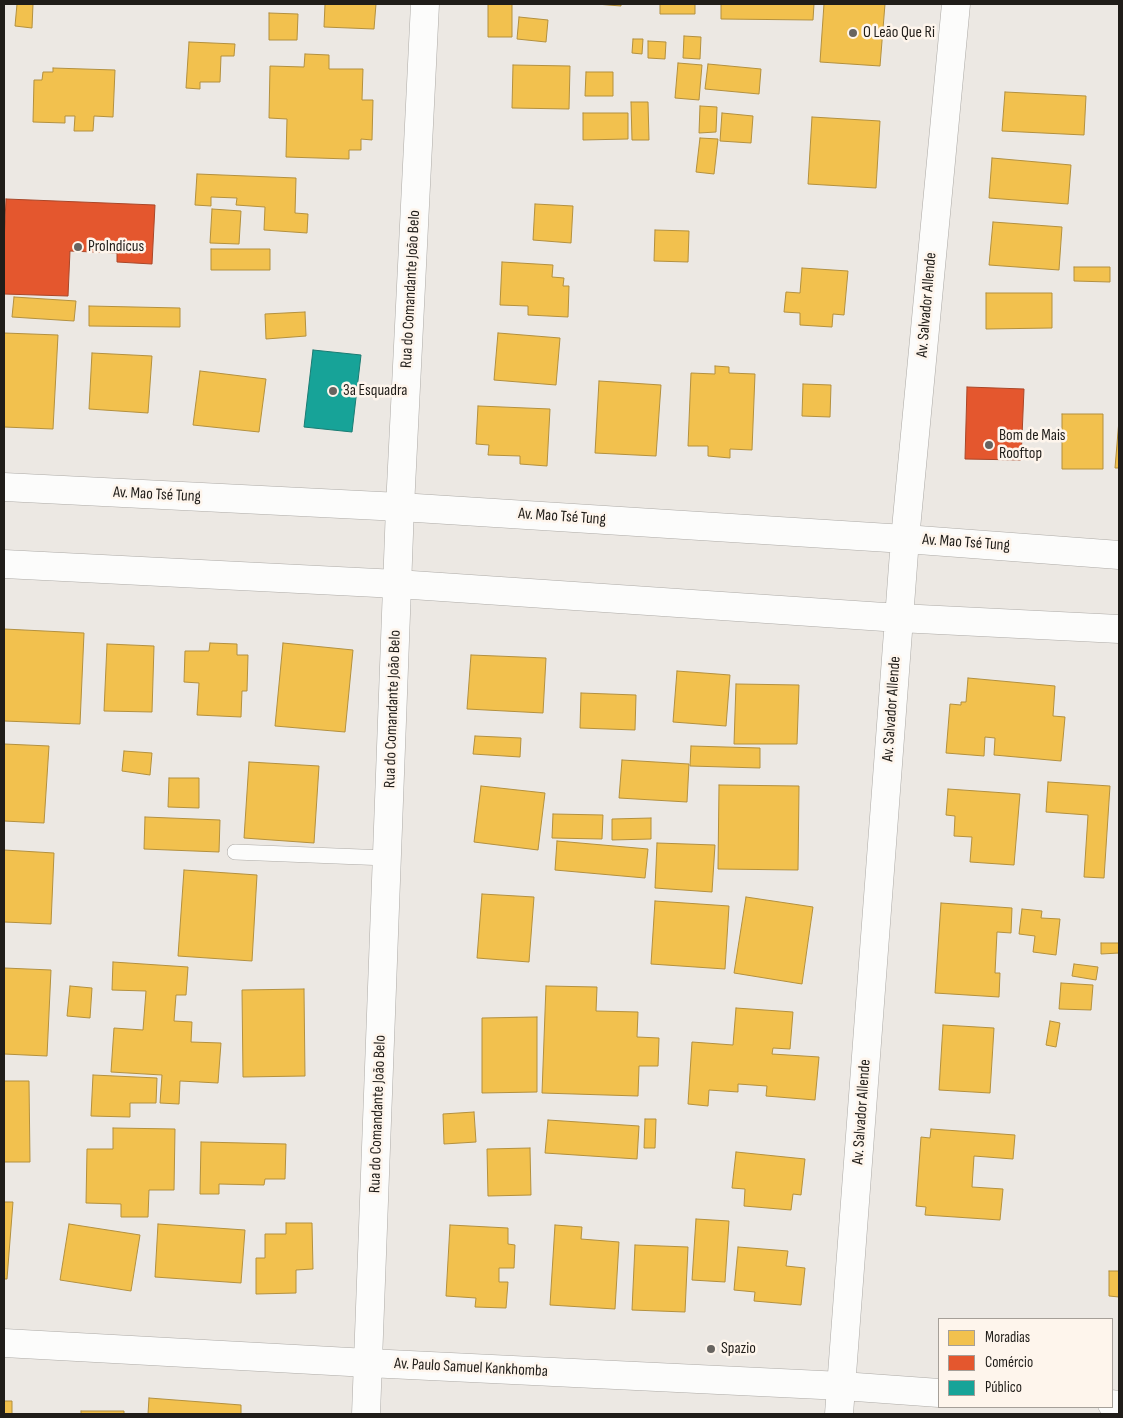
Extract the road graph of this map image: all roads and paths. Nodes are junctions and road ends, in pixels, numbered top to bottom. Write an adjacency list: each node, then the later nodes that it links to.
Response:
1 (425, 4): 4 (street, Rua do Comandante João Belo)
2 (956, 4): 5 (street, Av. Salvador Allende)
3 (4, 487): 4 (street, Av. Mao Tsé Tung)
4 (400, 507): 5 (street, Av. Mao Tsé Tung); 8 (street, Rua do Comandante João Belo)
5 (905, 539): 6 (street, Av. Mao Tsé Tung); 9 (street, Av. Salvador Allende)
6 (1119, 555)
7 (4, 564): 8 (street)
8 (397, 584): 9 (street); 12 (street, Rua do Comandante João Belo)
9 (899, 618): 10 (street); 15 (street, Av. Salvador Allende)
10 (1119, 629)
11 (235, 852): 12 (lane)
12 (387, 858): 14 (street, Rua do Comandante João Belo)
13 (4, 1343): 14 (street, Av. Paulo Samuel Kankhomba)
14 (368, 1363): 15 (street, Av. Paulo Samuel Kankhomba); 17 (street, Rua do Comandante João Belo)
15 (842, 1386): 16 (street, Av. Paulo Samuel Kankhomba); 18 (street, Av. Salvador Allende)
16 (938, 1393)
17 (366, 1414)
18 (839, 1414)

